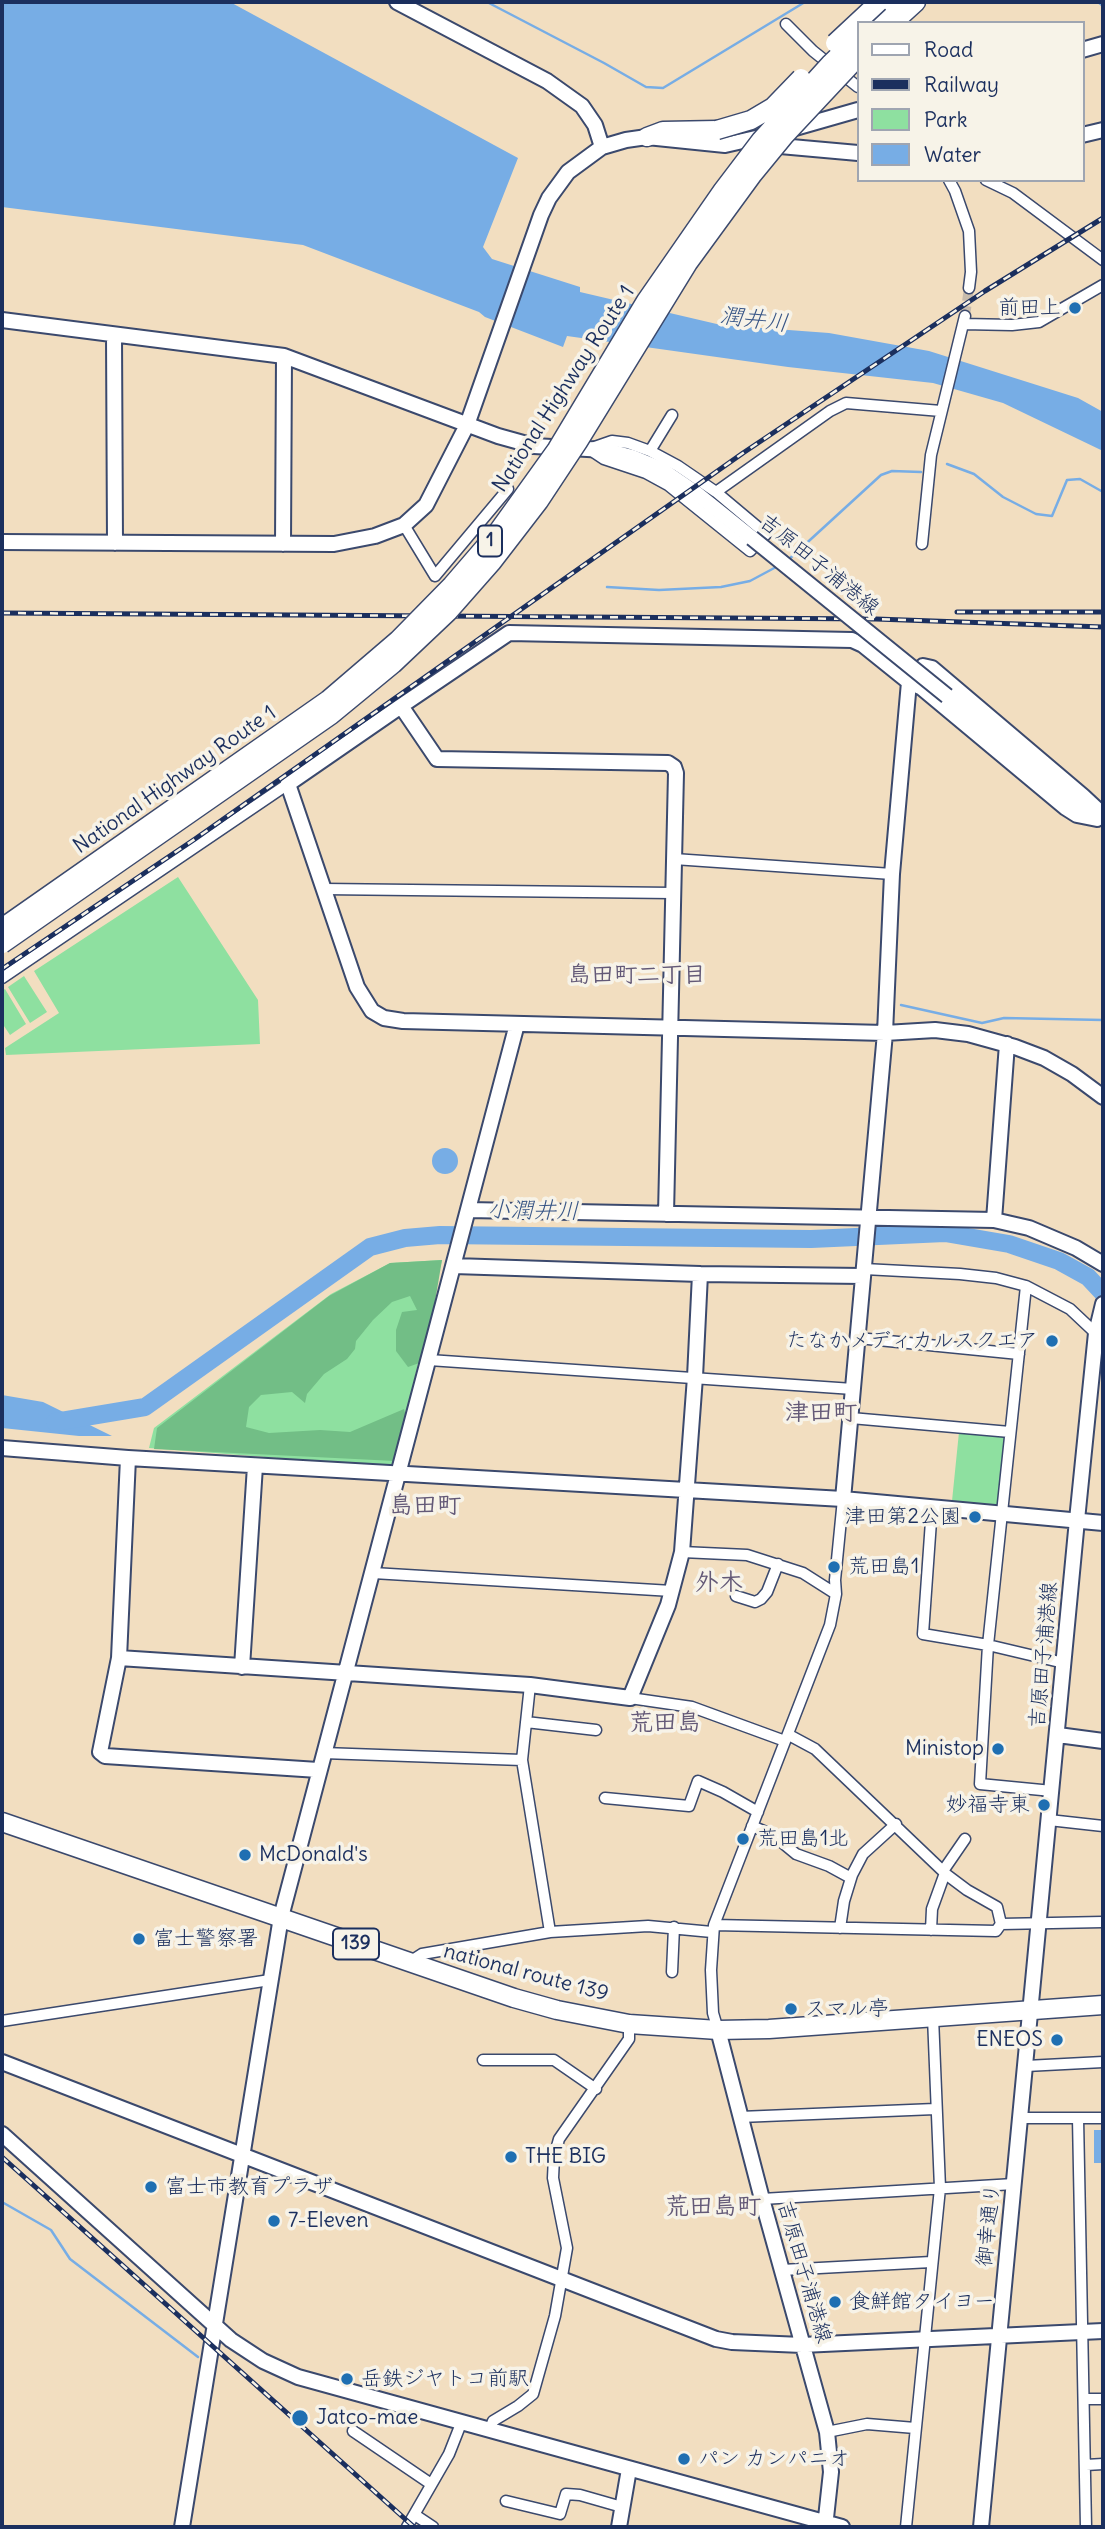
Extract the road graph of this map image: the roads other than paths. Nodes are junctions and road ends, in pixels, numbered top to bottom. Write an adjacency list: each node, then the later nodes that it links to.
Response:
1 (397, 2): 21 (street)
2 (916, 2): 4 (highway)
3 (925, 2): 4 (street)
4 (893, 12): 5 (highway); 6 (highway, bridge)
5 (877, 21)
6 (878, 21)
7 (786, 24): 14 (street)
8 (856, 34): 19 (highway, bridge)
9 (856, 39): 51 (highway, National Highway Route 1 / 1, bridge)
10 (1103, 44): 11 (street)
11 (1084, 49)
12 (856, 60): 14 (street)
13 (856, 60): 52 (highway, National Highway Route 1 / 1, bridge)
14 (843, 74): 15 (street)
15 (856, 85)
16 (856, 111): 20 (street)
17 (1103, 130): 18 (street)
18 (1084, 135)
19 (646, 138): 20 (street); 21 (street)
20 (744, 142): 22 (street)
21 (602, 147): 33 (street)
22 (856, 153)
23 (950, 182): 27 (street)
24 (990, 182): 25 (street)
25 (1103, 260)
26 (1103, 285): 31 (street)
27 (969, 288)
28 (2, 320): 29 (street, 吉原田子浦港線)
29 (114, 335): 30 (street, 吉原田子浦港線); 40 (street)
30 (284, 356): 33 (street, 吉原田子浦港線); 41 (street)
31 (941, 411): 37 (street); 42 (street)
32 (671, 415): 35 (street)
33 (467, 425): 34 (street, 吉原田子浦港線); 38 (street)
34 (589, 449): 35 (street); 37 (street); 46 (street, 吉原田子浦港線, bridge)
35 (650, 451): 37 (street)
36 (508, 489): 38 (street)
37 (716, 492)
38 (404, 524): 41 (street)
39 (2, 542): 40 (street)
40 (115, 543): 41 (street)
41 (283, 544)
42 (922, 544)
43 (909, 682): 44 (street); 46 (street); 46 (street); 48 (street)
44 (401, 706): 45 (street); 47 (street)
45 (288, 784): 49 (street); 53 (street)
46 (1101, 821)
47 (674, 859): 48 (street); 50 (street)
48 (892, 874): 56 (street)
49 (323, 889): 50 (street); 54 (street)
50 (673, 893): 55 (street)
51 (2, 928)
52 (2, 944)
53 (2, 978)
54 (517, 1024): 55 (street); 60 (street)
55 (669, 1027): 56 (street); 59 (street)
56 (885, 1033): 57 (street); 61 (street)
57 (1007, 1044): 58 (street); 62 (street)
58 (1103, 1097)
59 (666, 1213): 60 (street); 61 (street)
60 (467, 1214): 63 (street)
61 (869, 1218): 62 (street); 65 (street)
62 (994, 1220): 64 (street)
63 (454, 1262): 66 (street); 72 (street)
64 (1103, 1264)
65 (864, 1272): 66 (street); 67 (street); 70 (street)
66 (700, 1274): 73 (street)
67 (1026, 1286): 69 (street); 71 (street)
68 (1103, 1304): 69 (street, 吉原田子浦港線)
69 (1099, 1333): 85 (street, 吉原田子浦港線)
70 (858, 1338): 71 (street); 74 (street)
71 (1019, 1354): 76 (street)
72 (429, 1360): 73 (street); 80 (street)
73 (695, 1377): 74 (street); 81 (street)
74 (853, 1388): 75 (street)
75 (851, 1418): 76 (street); 82 (street)
76 (1010, 1432): 84 (street)
77 (2, 1448): 78 (street)
78 (128, 1458): 79 (street); 94 (street)
79 (255, 1466): 80 (street); 96 (street)
80 (399, 1472): 81 (street); 89 (street)
81 (685, 1489): 82 (street); 87 (street)
82 (843, 1499): 83 (street); 91 (street)
83 (932, 1507): 84 (street); 93 (street)
84 (1001, 1512): 85 (street); 93 (street)
85 (1077, 1520): 86 (street); 95 (street, 吉原田子浦港線)
86 (1103, 1523)
87 (682, 1552): 88 (street); 90 (street)
88 (778, 1564): 91 (street); 92 (street)
89 (373, 1573): 90 (street); 97 (street)
90 (672, 1591): 99 (street)
91 (836, 1594): 103 (street)
92 (736, 1596)
93 (988, 1645): 95 (street); 108 (street)
94 (119, 1658): 96 (street); 107 (street)
95 (1064, 1663): 102 (street, 吉原田子浦港線)
96 (242, 1667): 97 (street)
97 (346, 1672): 98 (street); 105 (street)
98 (530, 1685): 99 (street); 100 (street)
99 (630, 1698): 103 (street)
100 (526, 1722): 101 (street); 106 (street)
101 (596, 1730)
102 (1058, 1735): 104 (street); 108 (street, 吉原田子浦港線)
103 (787, 1738): 110 (street); 113 (street)
104 (1103, 1741)
105 (323, 1754): 106 (street); 107 (street)
106 (522, 1760): 127 (street)
107 (318, 1770): 119 (street)
108 (1052, 1791): 111 (street, 吉原田子浦港線)
109 (605, 1798): 110 (street)
110 (758, 1812): 114 (street)
111 (1049, 1820): 115 (street); 122 (street, 吉原田子浦港線)
112 (2, 1822): 119 (highway, national route 139 / 139)
113 (896, 1824): 117 (street); 118 (street)
114 (752, 1826): 118 (street); 125 (street)
115 (1103, 1826)
116 (965, 1839): 117 (street)
117 (944, 1872): 121 (street); 126 (street)
118 (851, 1878): 124 (street)
119 (281, 1917): 128 (highway, national route 139 / 139); 130 (street)
120 (1103, 1922): 122 (street)
121 (1001, 1924): 122 (street); 126 (street)
122 (1039, 1924): 132 (street, 吉原田子浦港線)
123 (674, 1927): 125 (street); 127 (street); 129 (street)
124 (840, 1928): 125 (street); 126 (street)
125 (713, 1929): 136 (street)
126 (931, 1930)
127 (550, 1932): 128 (street)
128 (408, 1963): 135 (highway, national route 139 / 139)
129 (672, 1972)
130 (270, 1980): 134 (street); 148 (street)
131 (1103, 2005): 132 (highway, national route 139 / 139)
132 (1031, 2010): 133 (highway, national route 139 / 139); 140 (street, 御幸通り)
133 (933, 2017): 136 (highway, national route 139 / 139); 142 (street)
134 (2, 2021)
135 (629, 2024): 136 (highway, national route 139 / 139); 141 (street)
136 (718, 2030): 143 (street, 吉原田子浦港線)
137 (483, 2060): 141 (street)
138 (2, 2062): 148 (street)
139 (1103, 2062): 140 (street)
140 (1026, 2066): 144 (street, 御幸通り)
141 (596, 2089): 154 (street)
142 (935, 2109): 143 (street); 150 (street)
143 (740, 2117): 151 (street, 吉原田子浦港線)
144 (1021, 2118): 145 (street); 149 (street, 御幸通り)
145 (1078, 2118): 146 (street); 156 (street)
146 (1103, 2118)
147 (2, 2134): 155 (street)
148 (243, 2154): 154 (street); 155 (street)
149 (1014, 2184): 150 (street); 158 (street, 御幸通り)
150 (940, 2188): 151 (street); 152 (street)
151 (762, 2199): 153 (street, 吉原田子浦港線)
152 (931, 2262): 153 (street); 159 (street)
153 (782, 2270): 160 (street, 吉原田子浦港線)
154 (563, 2278): 160 (street); 165 (street)
155 (214, 2322): 163 (street); 176 (street)
156 (1083, 2331): 157 (street); 158 (street); 161 (street)
157 (1103, 2331)
158 (999, 2335): 159 (street); 182 (street, 御幸通り)
159 (923, 2339): 160 (street); 164 (street)
160 (802, 2345): 167 (street, 吉原田子浦港線)
161 (1085, 2399): 162 (street); 168 (street)
162 (1103, 2399)
163 (462, 2421): 165 (street); 171 (street)
164 (915, 2428): 167 (street); 181 (street)
165 (490, 2429): 170 (street)
166 (353, 2431): 171 (street)
167 (827, 2432): 175 (street, 吉原田子浦港線)
168 (1086, 2465): 169 (street); 183 (street)
169 (1103, 2465)
170 (629, 2469): 173 (street); 175 (street)
171 (431, 2484): 174 (street)
172 (506, 2501): 173 (street)
173 (622, 2507): 179 (street)
174 (415, 2515): 177 (street); 178 (street)
175 (825, 2525): 180 (street)
176 (182, 2527)
177 (407, 2527)
178 (433, 2527)
179 (619, 2527)
180 (842, 2527)
181 (906, 2527)
182 (981, 2527)
183 (1086, 2527)

